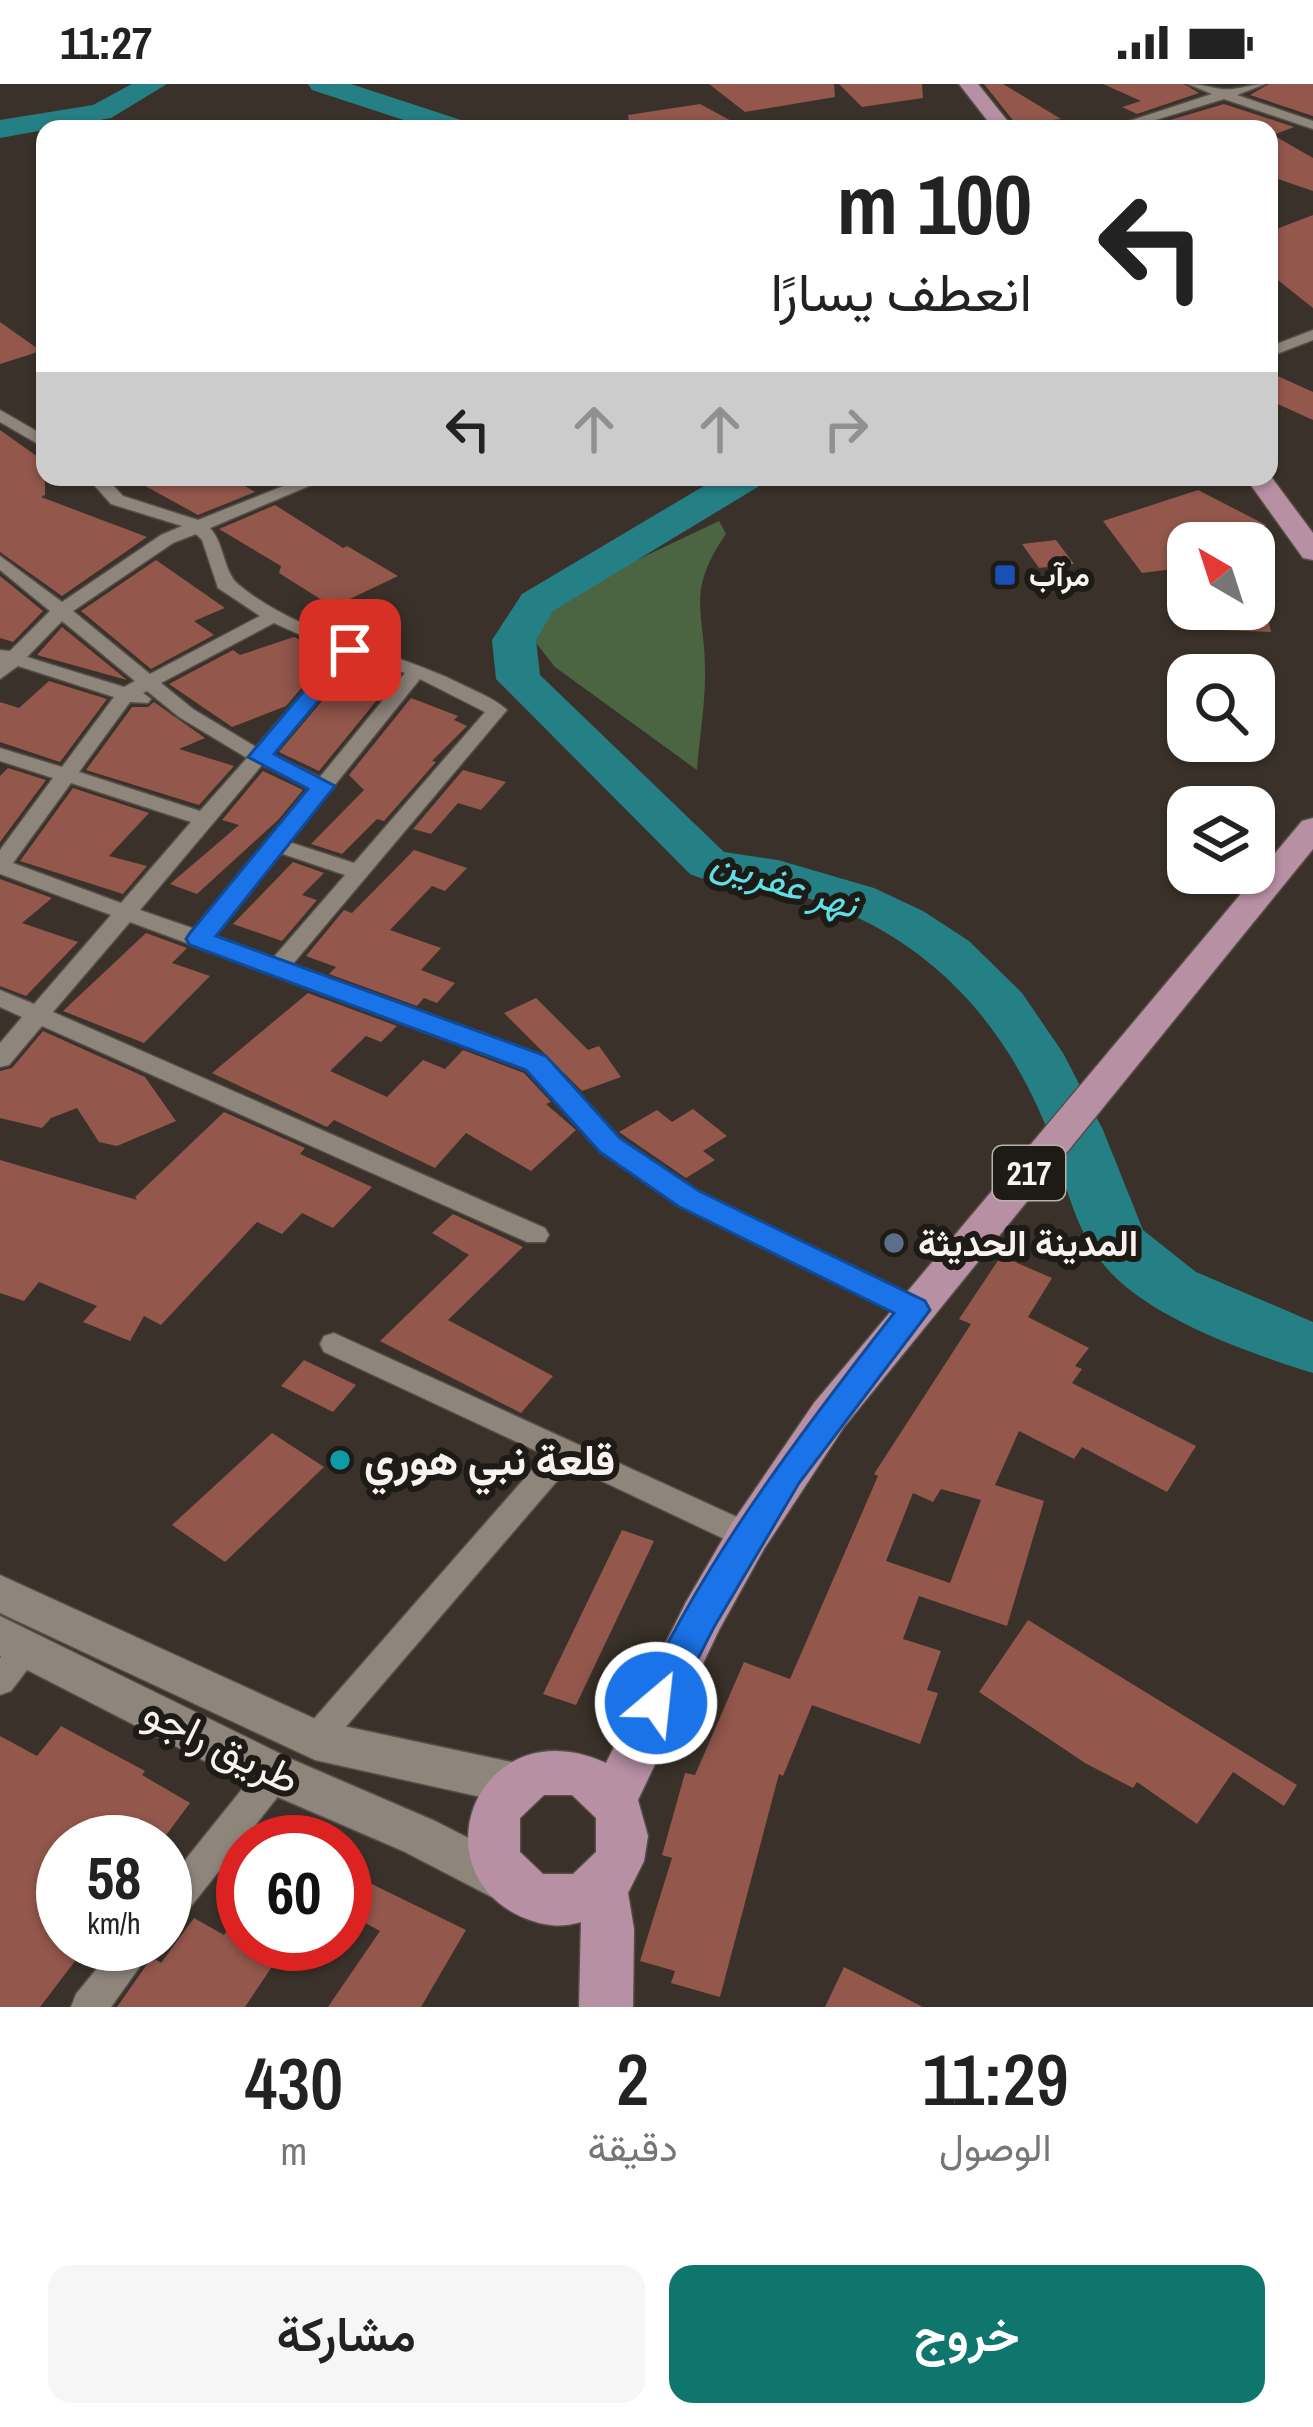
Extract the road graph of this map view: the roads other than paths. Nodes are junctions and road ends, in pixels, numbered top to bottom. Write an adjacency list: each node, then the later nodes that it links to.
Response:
1 (945, 84): 6 (main road)
2 (968, 84): 7 (main road)
3 (1194, 84): 5 (street)
4 (1258, 84): 5 (street)
5 (1226, 95): 8 (street); 9 (street)
6 (974, 120)
7 (997, 120)
8 (1142, 120)
9 (1313, 125)
10 (1313, 334): 11 (street)
11 (1278, 348)
12 (0, 415): 13 (street)
13 (36, 437)
14 (1278, 467): 18 (main road)
15 (104, 486): 19 (street)
16 (299, 486): 19 (street)
17 (1265, 486): 20 (main road)
18 (1313, 511)
19 (200, 526): 22 (street); 23 (street)
20 (1313, 552)
21 (0, 561): 22 (street)
22 (62, 610): 25 (street); 27 (street)
23 (273, 616): 24 (street); 27 (street)
24 (350, 650): 26 (street); 31 (street)
25 (5, 662): 28 (street)
26 (417, 670): 33 (street); 38 (street)
27 (148, 679): 28 (street); 29 (street)
28 (126, 694): 29 (street); 32 (street)
29 (187, 712): 31 (street)
30 (0, 754): 32 (street)
31 (260, 757): 33 (street); 34 (street)
32 (67, 777): 34 (street); 37 (street)
33 (323, 786): 36 (street)
34 (206, 820): 39 (street)
35 (1311, 827): 46 (main road, 217)
36 (275, 845): 38 (street); 40 (street)
37 (0, 865): 39 (street)
38 (358, 872): 41 (street)
39 (128, 912): 40 (street); 43 (street)
40 (199, 939): 41 (street)
41 (278, 968): 46 (street)
42 (0, 998): 43 (street)
43 (41, 1015): 44 (street); 45 (street)
44 (0, 1059)
45 (536, 1235)
46 (914, 1310): 49 (main road, 217)
47 (334, 1344): 48 (street)
48 (562, 1454): 49 (street); 52 (street)
49 (748, 1536): 55 (main road, 217)
50 (0, 1593): 52 (main road, طريق راجو)
51 (10, 1654): 53 (main road, طريق راجو)
52 (315, 1740): 54 (main road, طريق راجو)
53 (275, 1774): 56 (street); 57 (main road, طريق راجو)
54 (521, 1785): 55 (main road); 57 (main road)
55 (614, 1798): 58 (main road)
56 (192, 1878)
57 (511, 1884): 58 (main road)
58 (601, 1884): 61 (main road)
59 (118, 1971): 60 (street)
60 (89, 2007)
61 (606, 2007)

